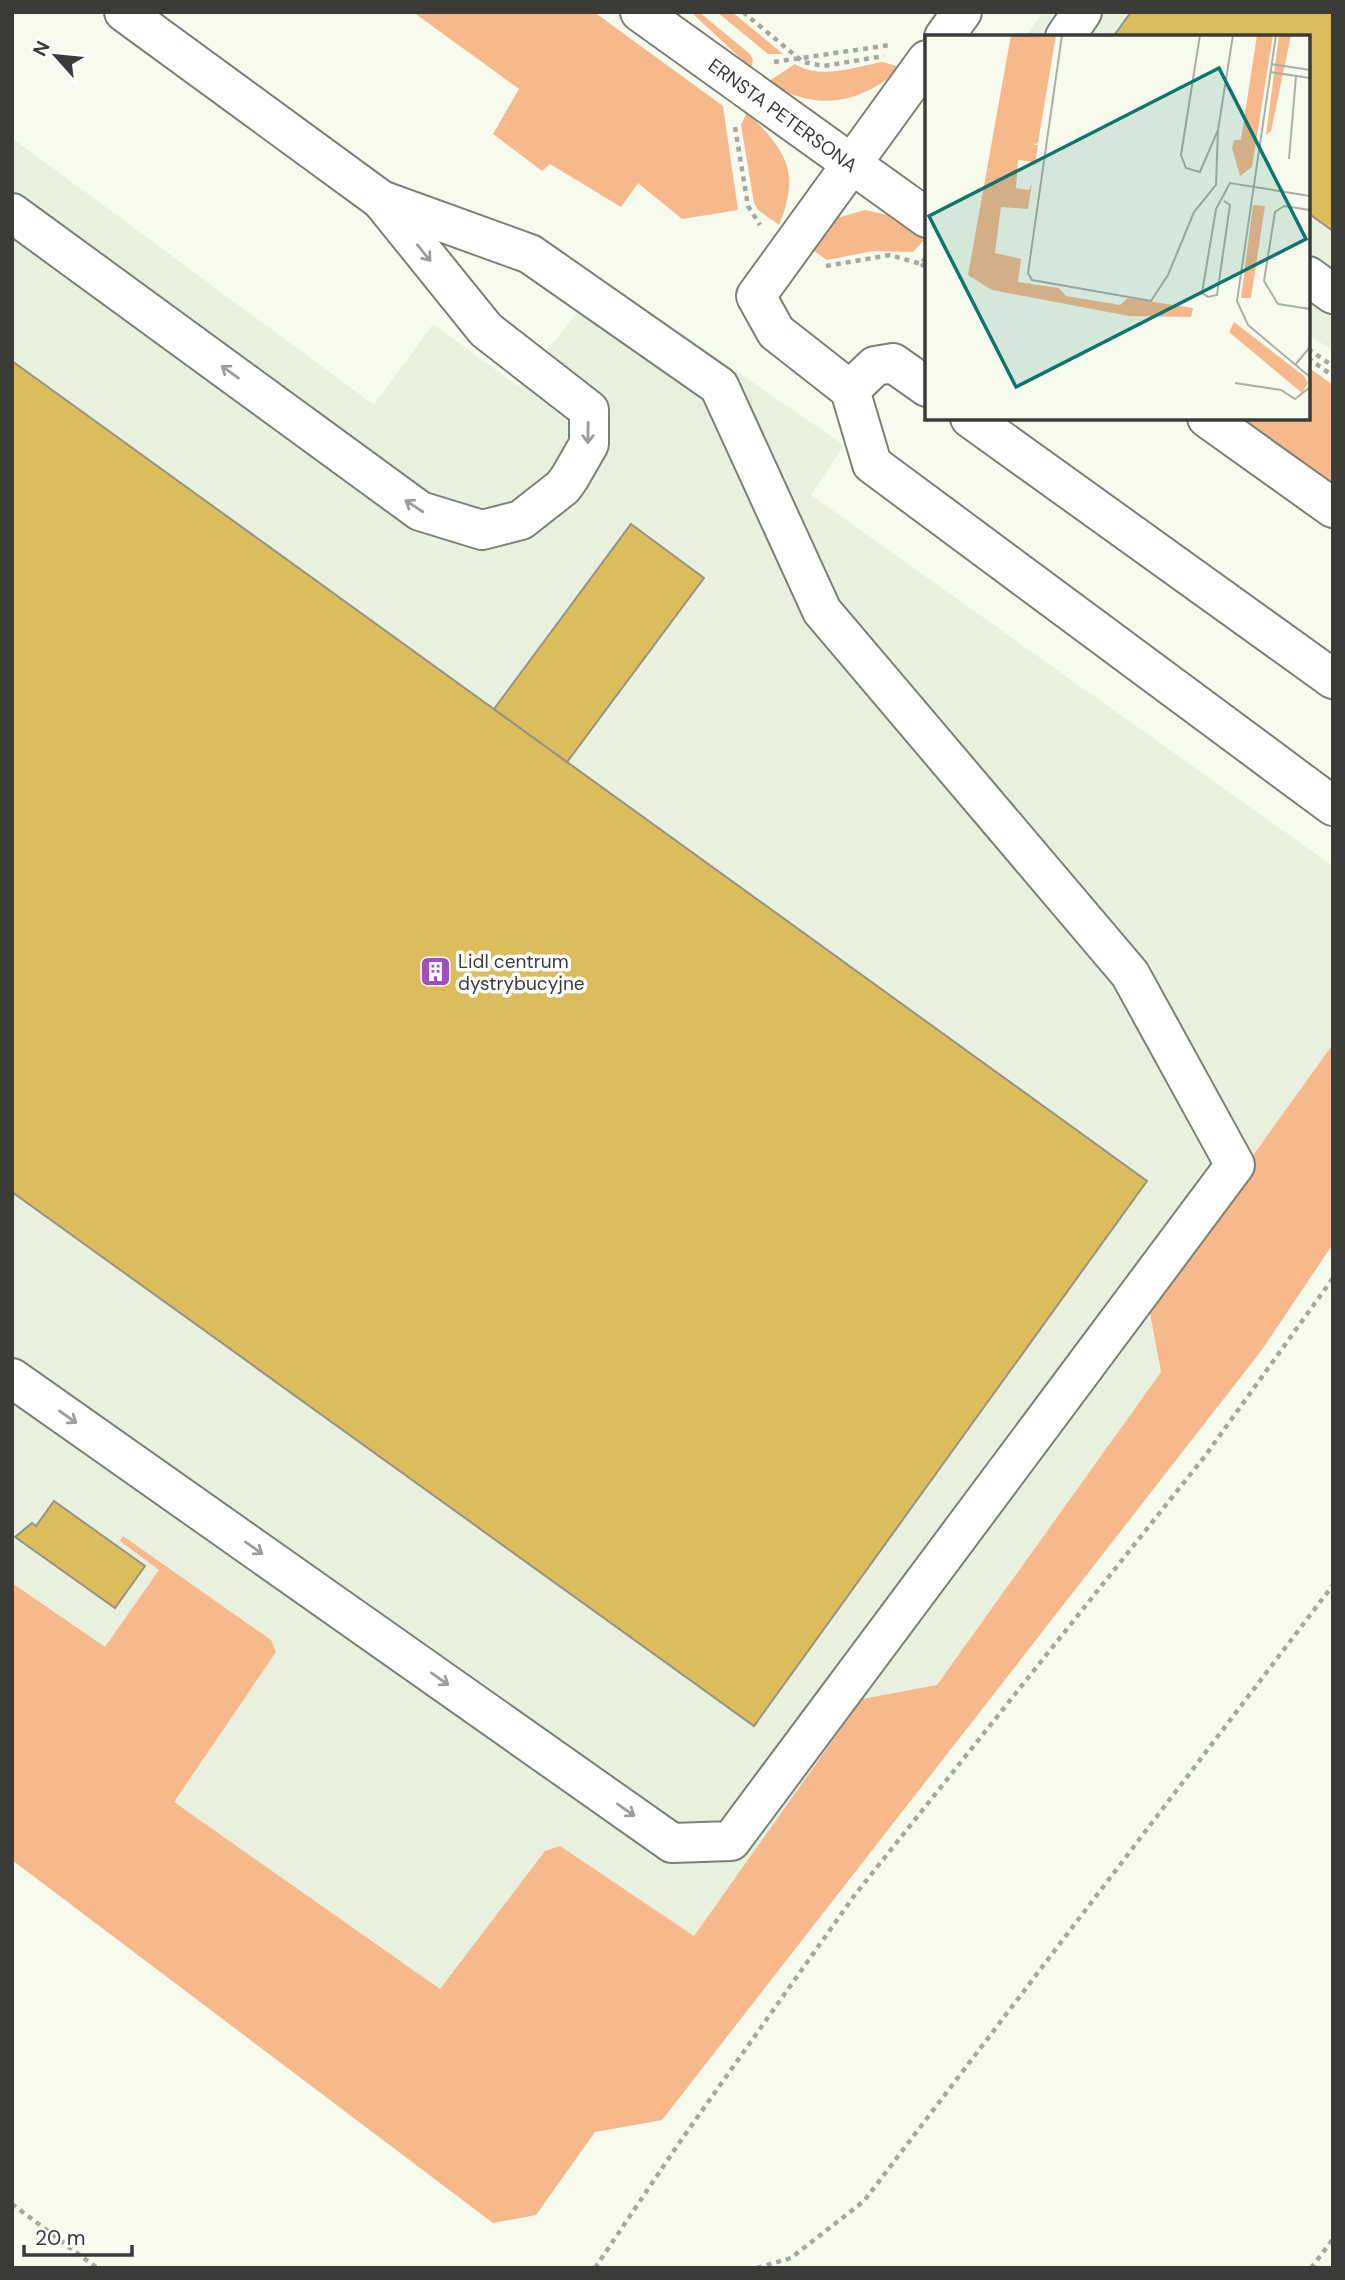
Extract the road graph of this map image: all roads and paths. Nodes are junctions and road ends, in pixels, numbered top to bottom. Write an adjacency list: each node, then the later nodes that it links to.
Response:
1 (124, 12): 12 (street)
2 (639, 12): 11 (street, ERNSTA PETERSONA)
3 (743, 12): 9 (path)
4 (962, 12): 6 (street)
5 (1082, 12): 7 (street)
6 (945, 35)
7 (1066, 35)
8 (914, 58): 9 (path); 9 (path); 11 (street)
9 (800, 59): 10 (path)
10 (769, 63)
11 (852, 163): 14 (street, ERNSTA PETERSONA); 24 (street)
12 (381, 200): 13 (street, one-way to 13); 31 (street, one-way to 12)
13 (12, 213)
14 (925, 217)
15 (921, 264): 16 (path)
16 (925, 267)
17 (1310, 278): 18 (street)
18 (1333, 295)
19 (1310, 350): 21 (path)
20 (1310, 359): 22 (path)
21 (1333, 366)
22 (1333, 376)
23 (925, 386): 24 (street)
24 (850, 390): 29 (street)
25 (973, 420): 28 (street)
26 (1210, 420): 27 (street)
27 (1333, 508)
28 (1333, 679)
29 (1333, 806)
30 (1333, 1278): 36 (path)
31 (12, 1378)
32 (1333, 1585): 37 (path)
33 (12, 2204): 35 (path)
34 (1333, 2239): 38 (path)
35 (97, 2268)
36 (594, 2268)
37 (757, 2268)
38 (1311, 2268)

